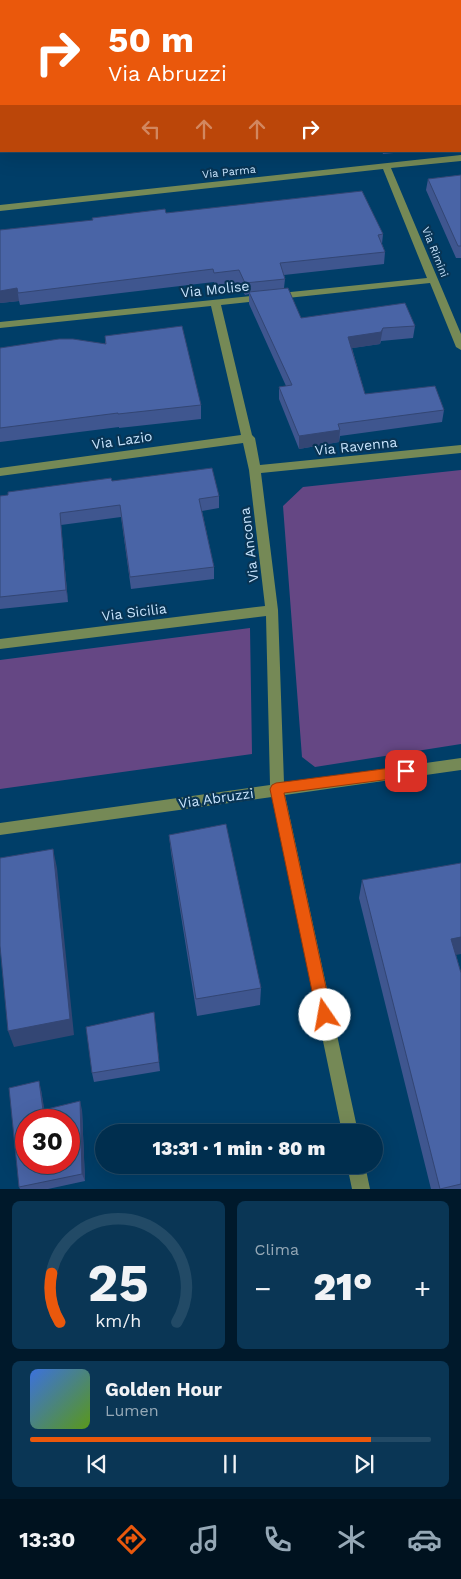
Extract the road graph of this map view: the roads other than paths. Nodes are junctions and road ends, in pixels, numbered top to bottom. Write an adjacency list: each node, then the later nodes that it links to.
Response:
1 (461, 158): 2 (street, Via Parma)
2 (386, 166): 3 (street, Via Parma); 4 (street, Via Rimini)
3 (0, 208)
4 (433, 280): 5 (street, Via Molise); 7 (street, Via Rimini)
5 (215, 302): 6 (street, Via Molise); 8 (street, Via Ancona)
6 (0, 325)
7 (461, 347)
8 (249, 438): 10 (street, Via Ancona); 11 (street, Via Lazio)
9 (461, 450): 10 (street, Via Ravenna)
10 (255, 470): 12 (street, Via Ancona)
11 (0, 472)
12 (272, 610): 13 (street, Via Sicilia); 15 (street, Via Ancona)
13 (0, 644)
14 (461, 764): 15 (street, Via Abruzzi)
15 (276, 789): 16 (street, Via Abruzzi); 17 (street, Via Ancona)
16 (0, 829)
17 (348, 1124)
18 (358, 1174): 19 (street)
19 (362, 1189)

